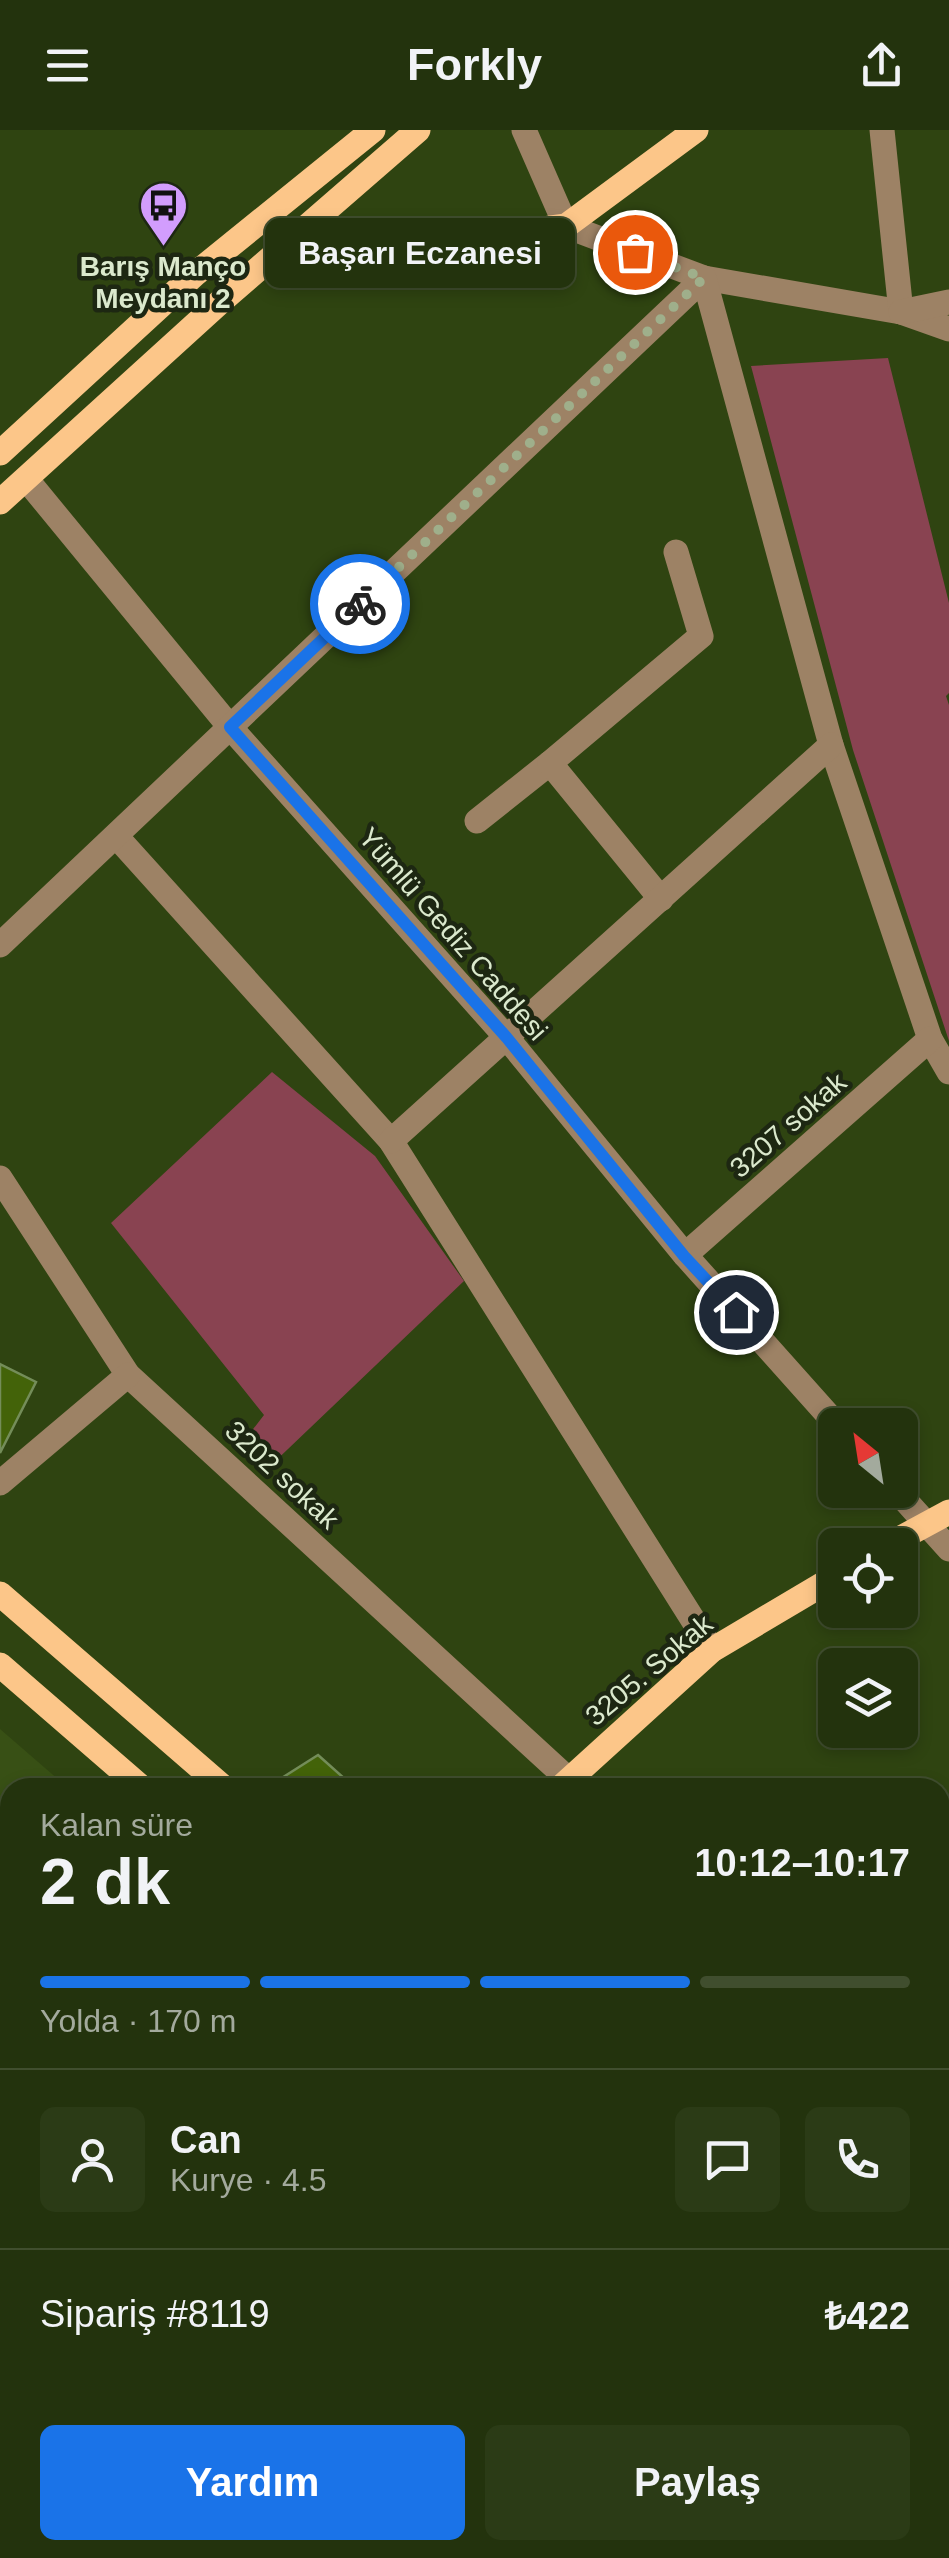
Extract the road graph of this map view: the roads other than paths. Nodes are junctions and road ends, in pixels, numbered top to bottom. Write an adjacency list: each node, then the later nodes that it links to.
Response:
1 (373, 130): 12 (main road)
2 (418, 130): 6 (main road)
3 (524, 130): 7 (street)
4 (696, 130): 7 (main road)
5 (882, 130): 10 (street)
6 (309, 226): 7 (main road); 13 (main road)
7 (566, 226): 8 (street)
8 (704, 278): 10 (street); 16 (street); 17 (street)
9 (949, 302): 10 (street)
10 (902, 312): 11 (street)
11 (949, 329)
12 (0, 453)
13 (27, 480): 14 (main road); 16 (street, Yümlü Gediz Caddesi)
14 (0, 502)
15 (676, 552): 18 (street)
16 (230, 727): 20 (street); 23 (street, Yümlü Gediz Caddesi)
17 (831, 745): 21 (street); 24 (street)
18 (550, 763): 19 (street); 21 (street)
19 (477, 820)
20 (116, 836): 22 (street); 26 (street)
21 (661, 898): 23 (street)
22 (0, 945)
23 (507, 1038): 26 (street); 28 (street, Yümlü Gediz Caddesi)
24 (930, 1039): 25 (street); 28 (street, 3207 sokak)
25 (949, 1072)
26 (392, 1140): 36 (street)
27 (0, 1178): 29 (street, 3202 sokak)
28 (684, 1256): 30 (street, Yümlü Gediz Caddesi)
29 (128, 1374): 31 (street); 40 (street, 3202 sokak)
30 (822, 1408)
31 (0, 1482)
32 (937, 1518): 33 (street)
33 (949, 1549)
34 (818, 1586): 36 (main road, 3205. Sokak)
35 (0, 1594): 39 (main road)
36 (712, 1650): 41 (main road, 3205. Sokak)
37 (0, 1665): 38 (main road)
38 (130, 1778)
39 (212, 1778)
40 (559, 1778)
41 (570, 1778)

